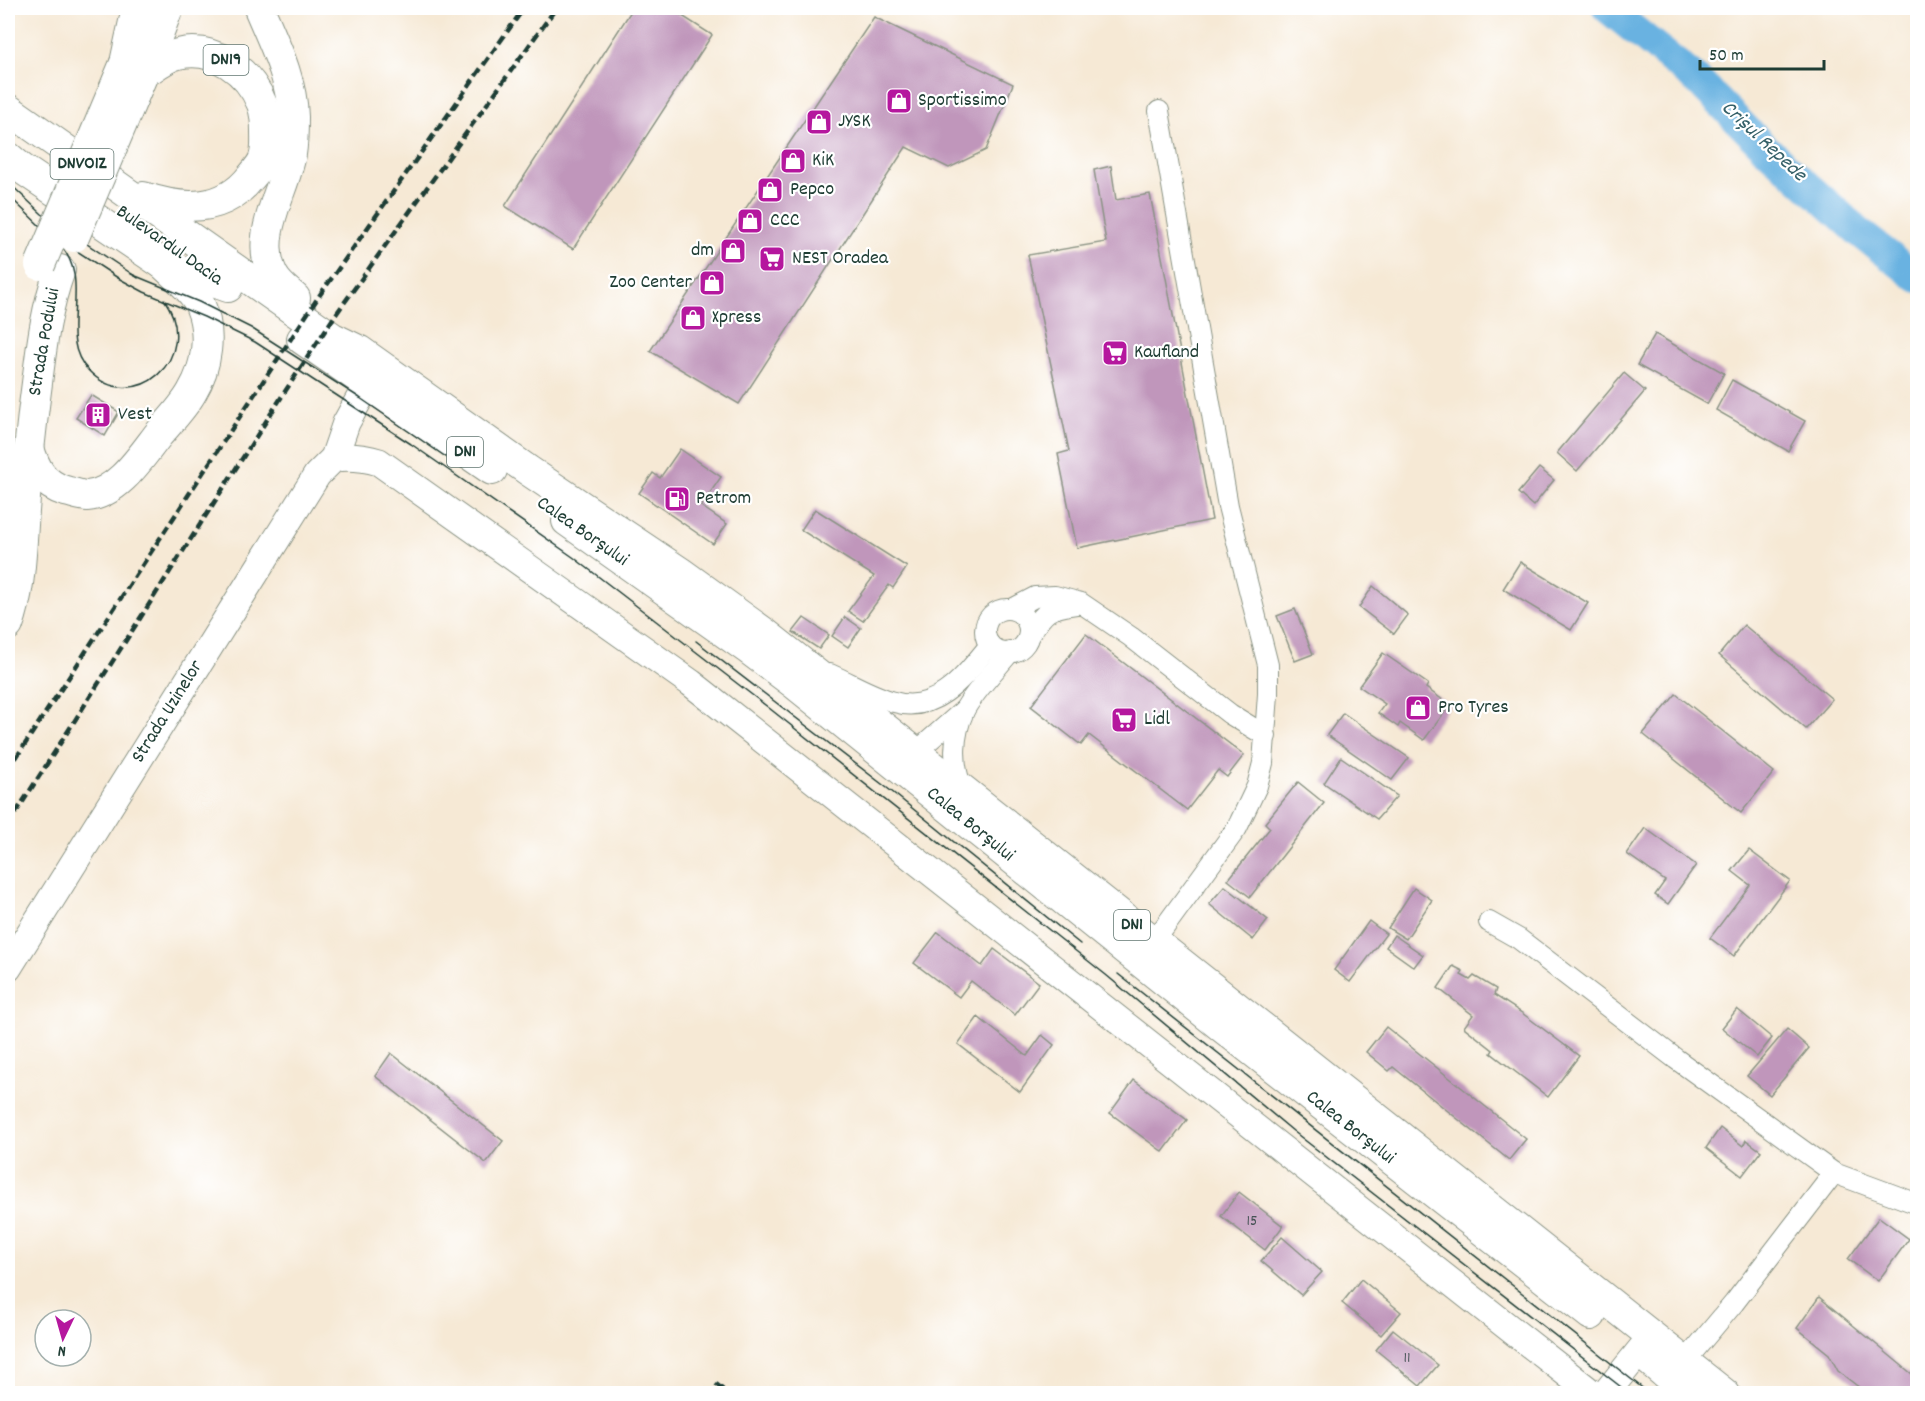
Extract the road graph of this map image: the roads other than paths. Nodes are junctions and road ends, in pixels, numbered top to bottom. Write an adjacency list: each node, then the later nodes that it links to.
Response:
1 (137, 8): 5 (main road)
2 (146, 8): 5 (main road, DNVO1Z)
3 (168, 8): 5 (main road, DNVO1Z)
4 (259, 8): 14 (main road)
5 (134, 69): 10 (main road, DN19); 12 (main road, Strada Podului / DNVO1Z, bridge)
6 (8, 109): 10 (main road, Bulevardul Dacia)
7 (1159, 111): 27 (street)
8 (8, 132): 13 (main road, Bulevardul Dacia / DN1)
9 (12, 169): 11 (main road, Bulevardul Dacia / DN1)
10 (126, 192): 14 (main road, Bulevardul Dacia)
11 (163, 264): 13 (main road, Bulevardul Dacia / DN1); 16 (main road)
12 (50, 268): 16 (main road, Strada Podului / DNVO1Z); 18 (main road, Strada Podului / DNVO1Z)
13 (228, 287): 15 (main road, Calea Borșului / DN1)
14 (288, 301): 25 (main road, Calea Borșului / DN1)
15 (367, 385): 17 (street); 28 (main road, Calea Borșului / DN1)
16 (29, 448): 21 (main road, Strada Podului / DNVO1Z)
17 (334, 458): 32 (street, Strada Uzinelor); 37 (street)
18 (8, 482)
19 (1081, 603): 20 (street); 22 (street); 27 (street)
20 (1012, 609): 22 (street); 23 (street)
21 (8, 625)
22 (1029, 635): 24 (street)
23 (990, 645): 24 (street); 25 (street)
24 (1011, 652): 26 (street)
25 (799, 661): 28 (main road, Calea Borșului / DN1)
26 (964, 710): 28 (street); 29 (street)
27 (1266, 736): 31 (street)
28 (907, 760): 29 (main road, Calea Borșului / DN1); 31 (main road, Calea Borșului / DN1)
29 (962, 788): 31 (main road, Calea Borșului / DN1)
30 (1490, 922): 33 (street)
31 (1146, 952): 35 (main road, Calea Borșului / DN1)
32 (8, 969)
33 (1834, 1173): 34 (street); 36 (street)
34 (1917, 1204)
35 (1645, 1344): 36 (main road, Calea Borșului / DN1); 38 (street)
36 (1681, 1378): 39 (main road, Calea Borșului / DN1)
37 (1593, 1394)
38 (1605, 1394)
39 (1725, 1394)

